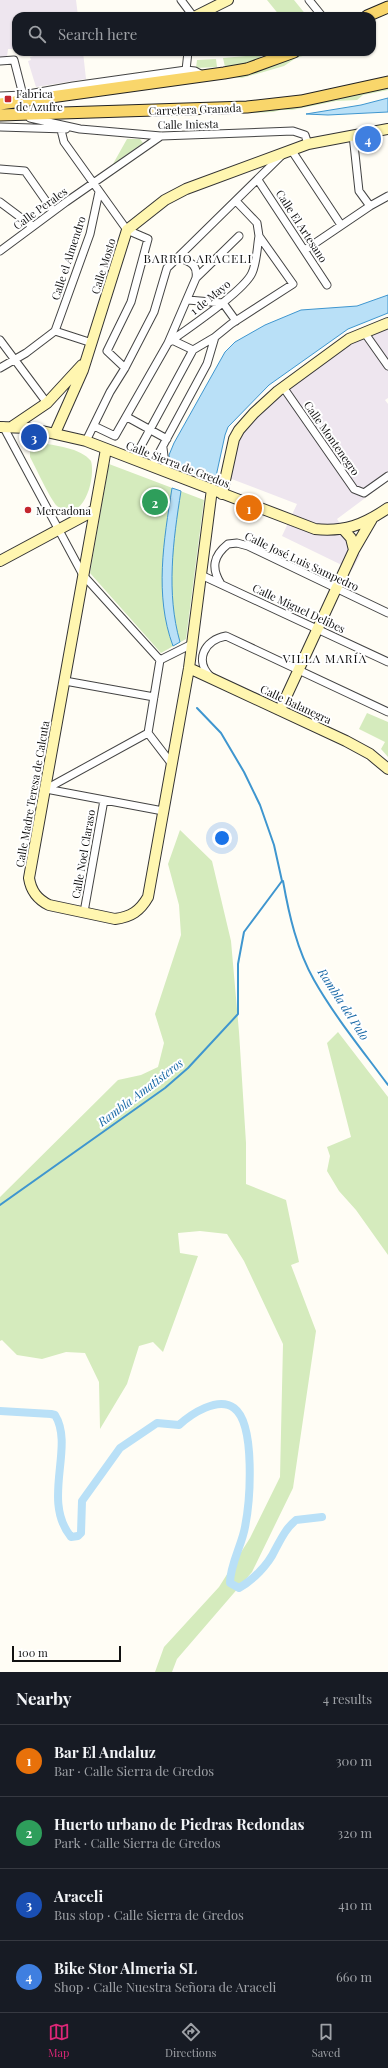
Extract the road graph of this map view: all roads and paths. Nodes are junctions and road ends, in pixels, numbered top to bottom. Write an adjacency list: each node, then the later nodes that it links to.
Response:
1 (181, 0): 5 (street)
2 (228, 0): 6 (street)
3 (309, 0): 7 (street)
4 (388, 7): 8 (main road)
5 (192, 12)
6 (203, 12)
7 (319, 12)
8 (376, 12)
9 (188, 56): 12 (street)
10 (283, 56): 13 (main road)
11 (0, 61): 16 (street)
12 (186, 70): 13 (street); 16 (street)
13 (204, 76): 16 (main road)
14 (388, 82): 18 (main road, Carretera Granada)
15 (0, 96): 16 (street)
16 (29, 96): 17 (main road)
17 (0, 104)
18 (16, 114): 19 (main road, Carretera Granada); 21 (street, Calle Iniesta)
19 (0, 115)
20 (0, 127): 23 (street)
21 (80, 129): 23 (street); 25 (street, Calle Iniesta)
22 (388, 129): 24 (street, Calle Mosto)
23 (61, 130): 30 (street)
24 (353, 135): 26 (street, Calle Mosto); 35 (street)
25 (161, 136): 26 (street, Calle Iniesta); 30 (street, Calle Perales)
26 (308, 144): 27 (street, Calle Mosto)
27 (287, 153): 29 (street); 37 (street); 39 (street, Calle Mosto)
28 (0, 169): 36 (street)
29 (258, 180): 33 (street); 42 (street, Calle El Artesano)
30 (94, 183): 31 (street); 36 (street, Calle Perales)
31 (99, 192): 39 (street); 51 (street, Calle el Almendro)
32 (388, 196): 35 (street)
33 (236, 201): 41 (street); 44 (street)
34 (0, 202): 38 (street)
35 (370, 206): 37 (street)
36 (53, 211): 38 (street, Calle Perales)
37 (341, 225): 42 (street)
38 (32, 226): 43 (street, Calle Perales)
39 (127, 230): 56 (street, Calle Mosto); 62 (street)
40 (239, 236): 45 (street)
41 (259, 236): 48 (street, 1 de Mayo); 49 (street)
42 (305, 250): 46 (street, Calle El Artesano)
43 (0, 251)
44 (178, 257): 45 (street); 62 (street)
45 (196, 278): 47 (street)
46 (327, 285)
47 (188, 300): 48 (street); 55 (street)
48 (223, 303): 49 (street); 55 (street, 1 de Mayo)
49 (236, 321): 53 (street)
50 (388, 324): 52 (street)
51 (55, 331): 56 (street); 58 (street)
52 (364, 332): 60 (street); 63 (street)
53 (215, 337): 57 (street); 70 (street)
54 (0, 340): 58 (street)
55 (170, 341): 57 (street); 65 (street)
56 (92, 343): 59 (street, Calle Mosto)
57 (193, 350): 68 (street)
58 (15, 360): 61 (street); 64 (street)
59 (86, 360): 64 (street, Calle Mosto); 69 (street, Calle Mosto)
60 (388, 366)
61 (0, 368)
62 (125, 368): 67 (street)
63 (282, 387): 77 (street, Calle Montenegro); 79 (street)
64 (47, 403): 66 (street, Calle Mosto)
65 (127, 417): 67 (street); 68 (street)
66 (5, 426): 69 (street, Calle Sierra de Gredos); 85 (street)
67 (94, 426): 71 (street)
68 (150, 430): 70 (street); 74 (street)
69 (55, 433): 71 (street, Calle Sierra de Gredos)
70 (167, 439): 72 (street)
71 (86, 442): 73 (street, Calle Sierra de Gredos)
72 (163, 448): 75 (street); 76 (street)
73 (106, 449): 74 (street, Calle Sierra de Gredos); 81 (street, Calle Madre Teresa de Calcuta)
74 (134, 459): 75 (street, Calle Sierra de Gredos)
75 (152, 466): 76 (street, Calle Sierra de Gredos)
76 (166, 472): 78 (street, Calle Sierra de Gredos)
77 (388, 476)
78 (212, 490): 79 (street, Calle Sierra de Gredos); 90 (street, Calle Madre Teresa de Calcuta)
79 (222, 494): 84 (street, Calle Sierra de Gredos)
80 (388, 508): 82 (street, Calle Sierra de Gredos)
81 (95, 510): 85 (street); 89 (street, Calle Madre Teresa de Calcuta)
82 (374, 517): 83 (street, Calle Sierra de Gredos); 87 (street)
83 (357, 525): 84 (street, Calle Sierra de Gredos); 86 (street)
84 (343, 529): 86 (street)
85 (59, 530): 88 (street); 89 (street)
86 (351, 538): 87 (street)
87 (354, 550): 92 (street)
88 (0, 562)
89 (83, 575): 96 (street); 101 (street, Calle Madre Teresa de Calcuta)
90 (201, 575): 91 (street, Calle Miguel Delibes); 95 (street, Calle Madre Teresa de Calcuta)
91 (221, 584): 92 (street, Calle José Luis Sampedro); 94 (street, Calle Miguel Delibes)
92 (336, 589): 93 (street, Calle José Luis Sampedro); 94 (street)
93 (388, 613)
94 (318, 628): 97 (street, Calle Miguel Delibes); 99 (street)
95 (192, 644): 96 (street); 98 (street, Calle Madre Teresa de Calcuta)
96 (160, 660): 102 (street)
97 (388, 662)
98 (189, 668): 100 (street, Calle Balanegra); 106 (street, Calle Madre Teresa de Calcuta)
99 (298, 670): 100 (street); 103 (street); 104 (street)
100 (213, 679): 103 (street, Calle Balanegra)
101 (65, 681): 102 (street); 108 (street, Calle Madre Teresa de Calcuta)
102 (154, 697): 105 (street)
103 (280, 710): 107 (street, Calle Balanegra)
104 (388, 712)
105 (148, 733): 106 (street); 108 (street)
106 (171, 763): 110 (street, Calle Madre Teresa de Calcuta)
107 (388, 769)
108 (46, 789): 109 (street); 111 (street, Calle Madre Teresa de Calcuta)
109 (104, 800): 110 (street); 111 (street, Calle Noel Claraso)
110 (163, 811): 111 (street, Calle Madre Teresa de Calcuta)
111 (84, 912)

